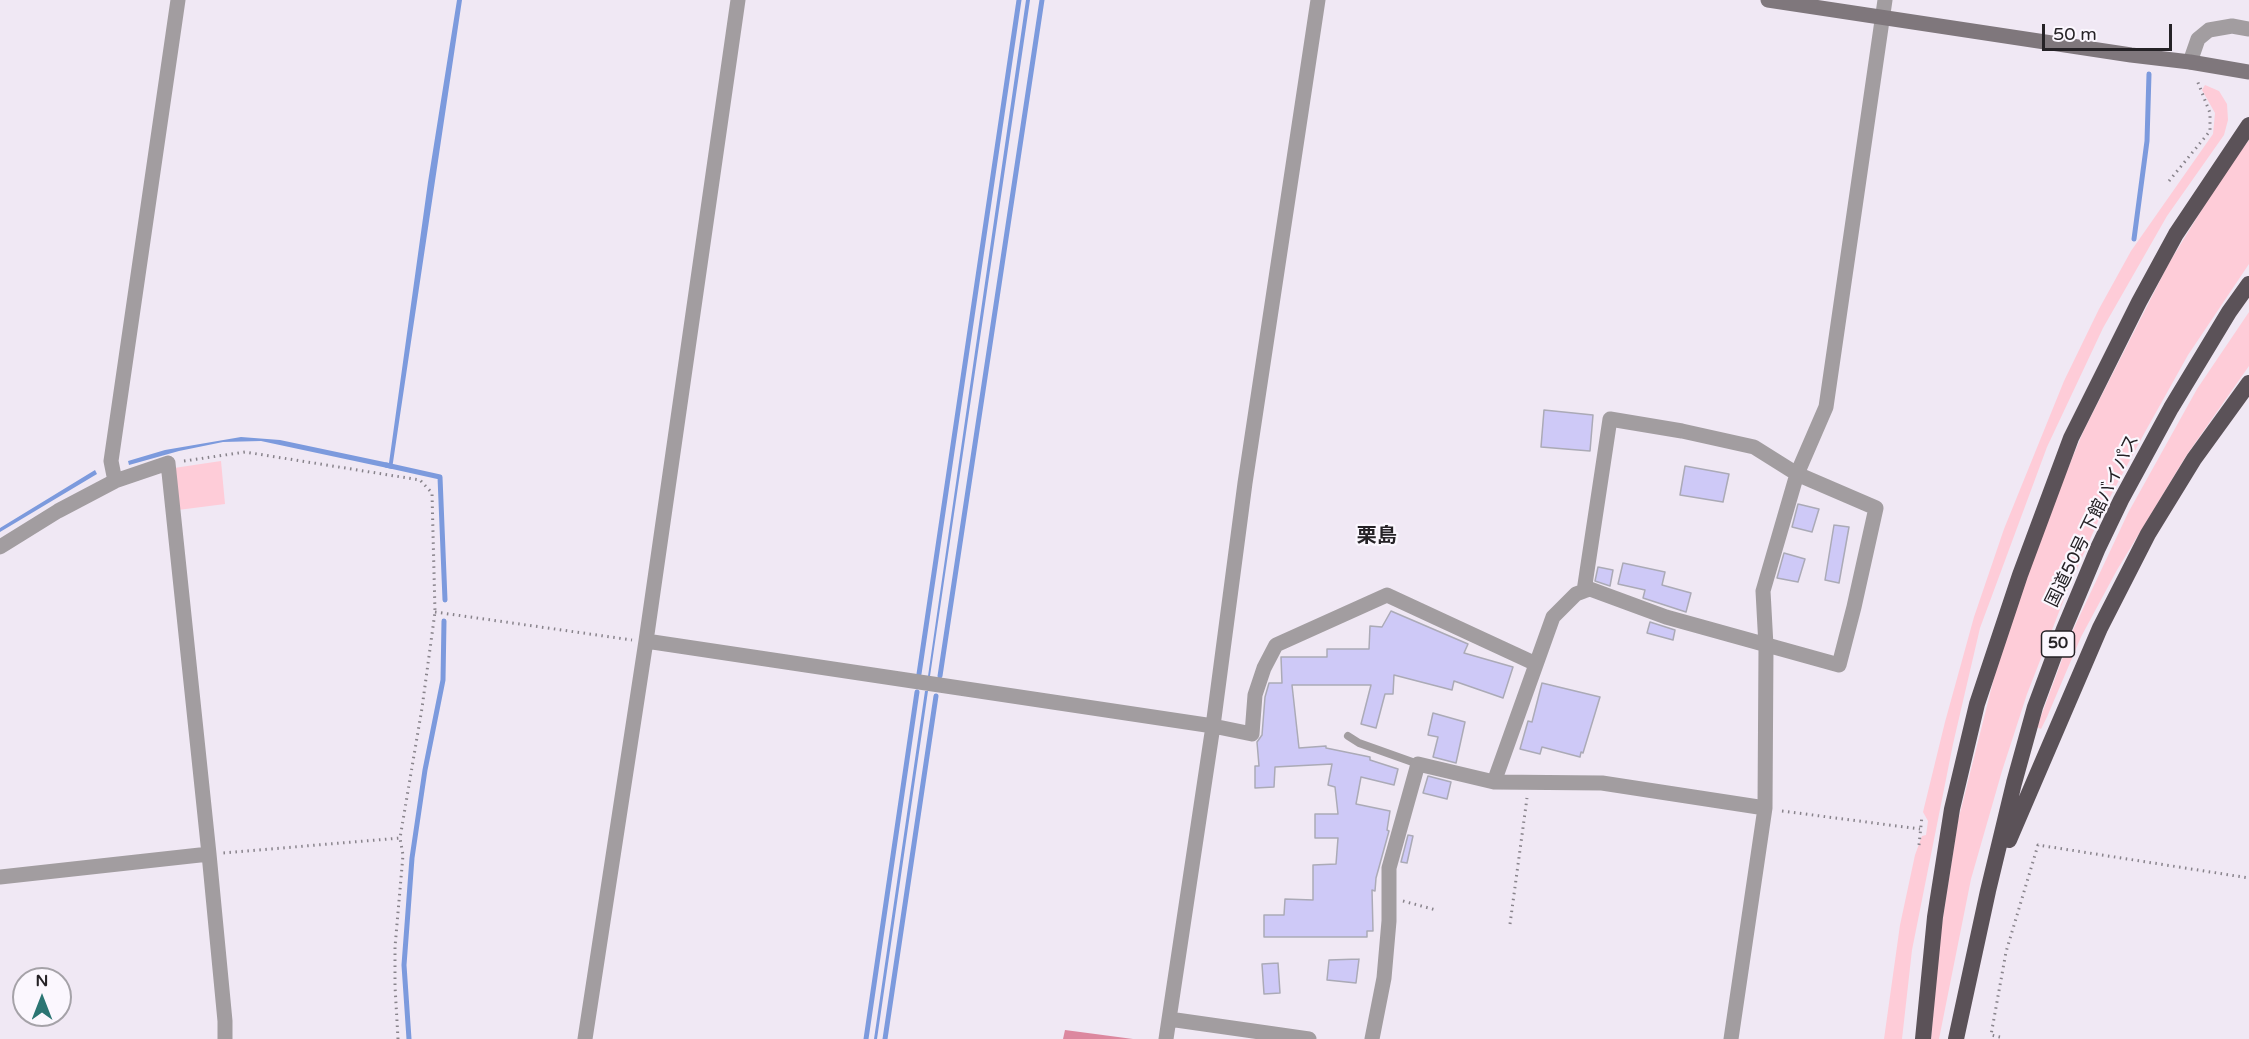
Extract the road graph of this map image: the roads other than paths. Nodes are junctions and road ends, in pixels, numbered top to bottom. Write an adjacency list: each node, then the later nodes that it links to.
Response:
1 (178, 0): 14 (street)
2 (738, 0): 17 (street)
3 (1318, 0): 20 (street)
4 (1768, 0): 6 (main road)
5 (1885, 0): 6 (street)
6 (1883, 17): 8 (main road); 13 (street)
7 (2249, 29): 8 (street)
8 (2190, 62): 9 (main road)
9 (2249, 72)
10 (2249, 125): 35 (highway)
11 (2249, 284): 27 (highway, 国道50号 下館バイパス / 50)
12 (2249, 384): 27 (highway)
13 (1797, 474): 16 (street); 18 (street); 18 (street)
14 (115, 481): 15 (street); 25 (street)
15 (0, 547)
16 (1584, 591): 18 (street); 19 (street)
17 (646, 642): 20 (street); 30 (street)
18 (1766, 646): 24 (street)
19 (1536, 664): 20 (street); 23 (street)
20 (1214, 726): 28 (street)
21 (1348, 736): 22 (lane)
22 (1418, 764): 23 (street); 33 (street)
23 (1494, 782): 24 (street)
24 (1765, 808): 34 (street)
25 (209, 855): 26 (street); 29 (street)
26 (0, 877)
27 (1988, 891): 36 (highway, 国道50号 下館バイパス / 50)
28 (1169, 1019): 31 (street); 32 (street)
29 (225, 1039)
30 (585, 1039)
31 (1166, 1039)
32 (1309, 1039)
33 (1372, 1039)
34 (1731, 1039)
35 (1923, 1039)
36 (1956, 1039)

